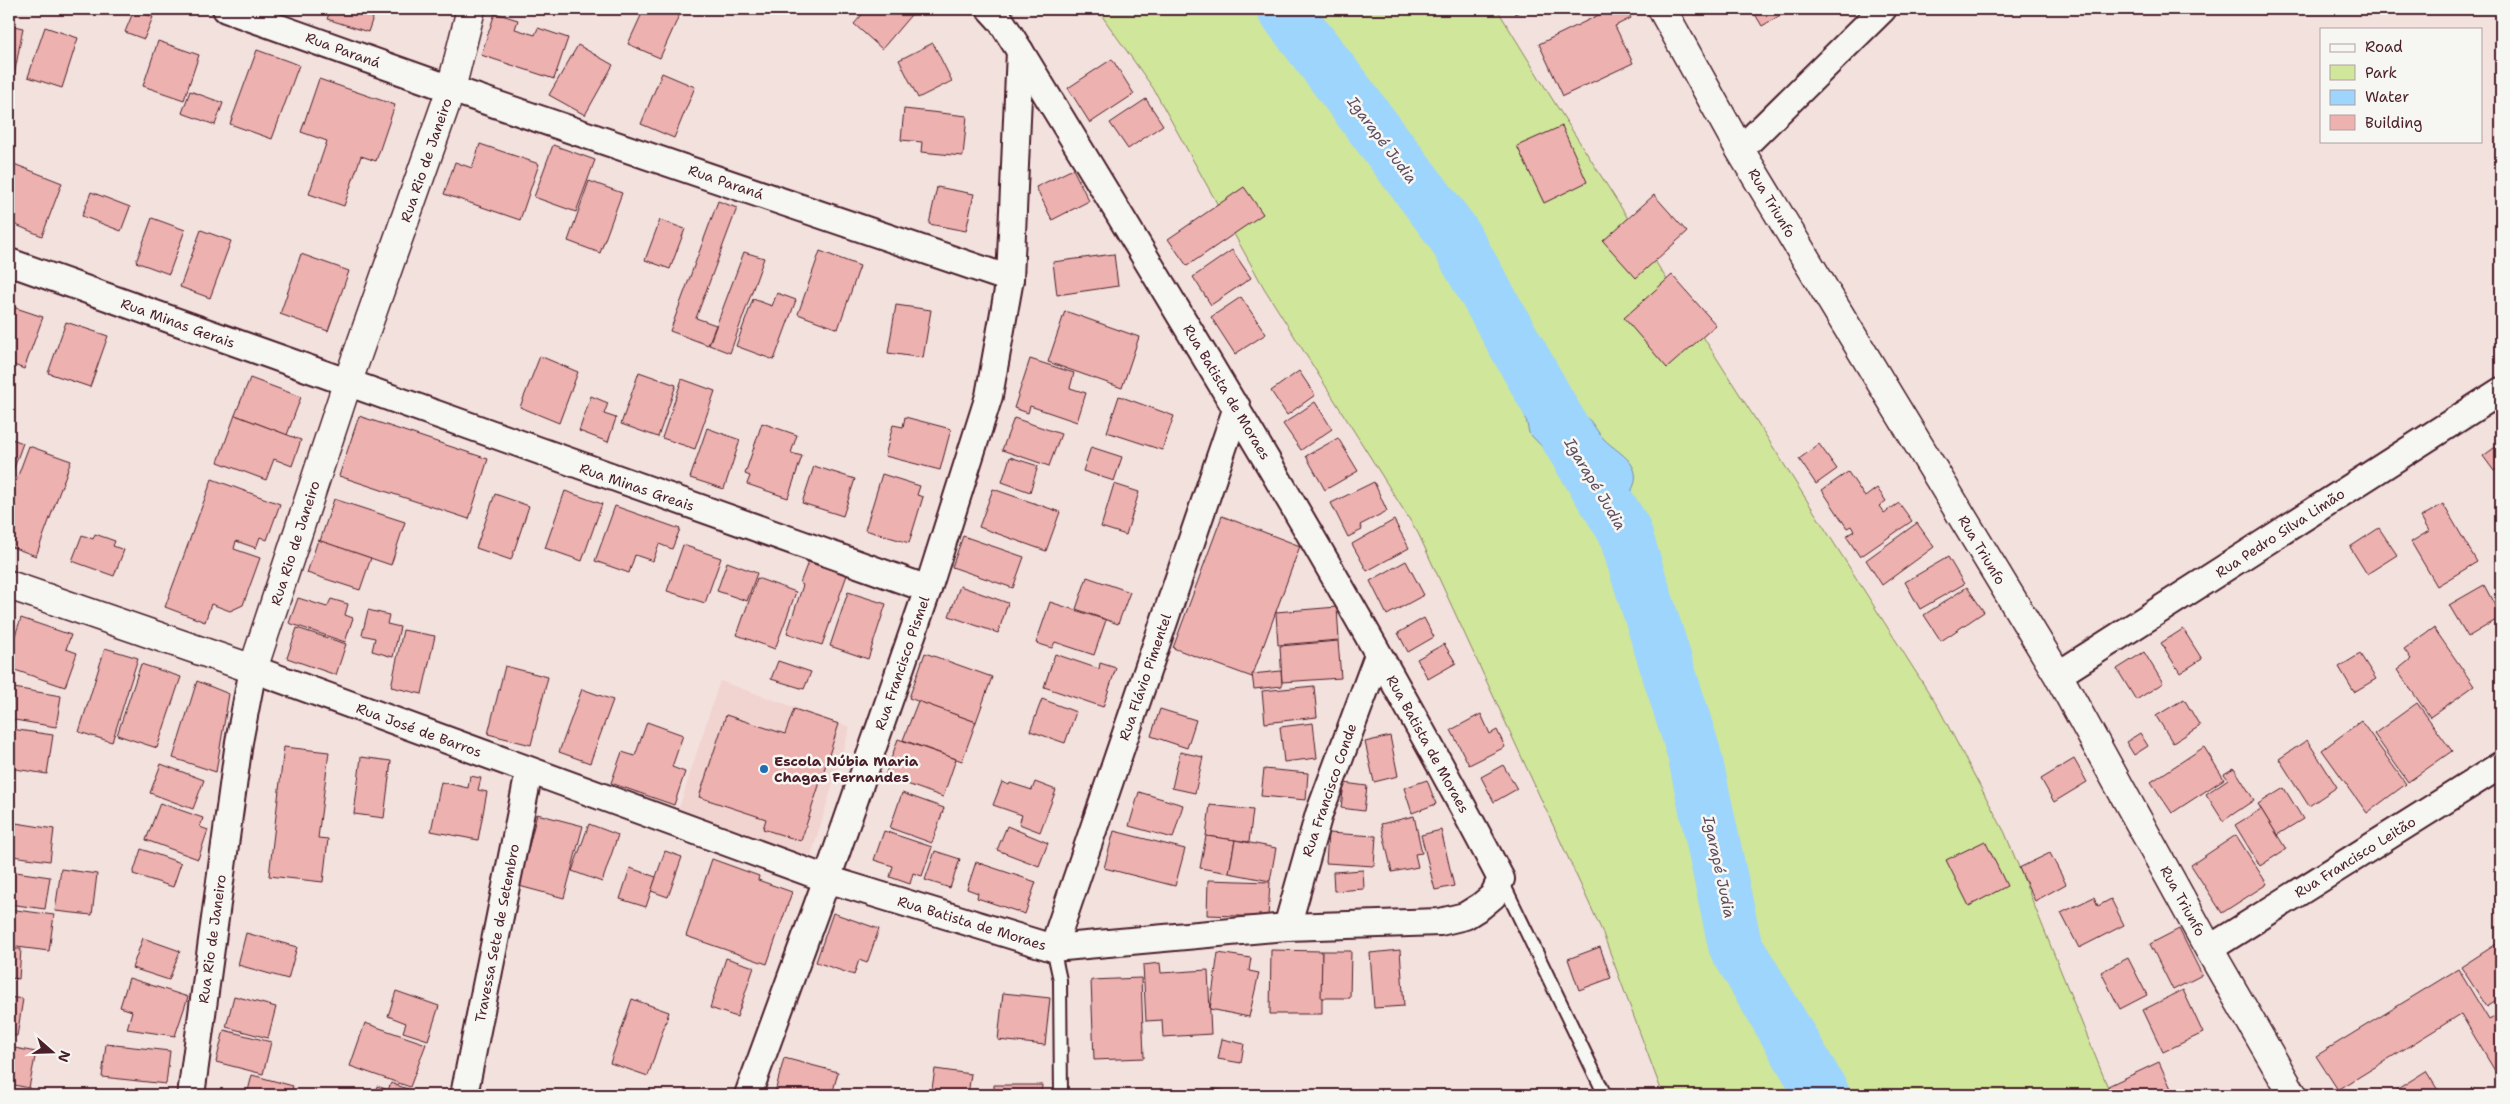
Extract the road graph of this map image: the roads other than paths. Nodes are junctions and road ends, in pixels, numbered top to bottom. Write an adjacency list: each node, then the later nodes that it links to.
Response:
1 (226, 9): 7 (street, Rua Paraná)
2 (471, 9): 7 (street, Rua Rio de Janeiro)
3 (990, 9): 6 (street, Rua Batista de Moraes)
4 (1662, 9): 8 (street, Rua Triunfo)
5 (1883, 9): 8 (street)
6 (1020, 51): 10 (street); 13 (street, Rua Batista de Moraes)
7 (451, 88): 10 (street, Rua Paraná); 11 (street, Rua Rio de Janeiro)
8 (1740, 150): 18 (street, Rua Triunfo)
9 (9, 262): 11 (street, Rua Minas Gerais)
10 (1010, 280): 15 (street, Rua Francisco Pismel)
11 (347, 384): 15 (street, Rua Minas Greais); 17 (street, Rua Rio de Janeiro)
12 (2501, 391): 18 (street, Rua Pedro Silva Limão)
13 (1237, 407): 16 (street, Rua Batista de Moraes); 24 (street, Rua Flávio Pimentel)
14 (9, 585): 17 (street, Rua José de Barros)
15 (928, 590): 22 (street, Rua Francisco Pismel)
16 (1378, 655): 21 (street, Rua Batista de Moraes); 23 (street, Rua Francisco Conde)
17 (253, 668): 20 (street, Rua José de Barros); 26 (street, Rua Rio de Janeiro)
18 (2058, 675): 25 (street, Rua Triunfo)
19 (2501, 765): 25 (street, Rua Francisco Leitão)
20 (529, 772): 22 (street, Rua José de Barros); 27 (street, Travessa Sete de Setembro)
21 (1501, 879): 23 (street, Rua Batista de Moraes); 30 (lane)
22 (827, 880): 24 (street, Rua Batista de Moraes); 28 (street, Rua Francisco Pismel)
23 (1287, 927): 24 (street, Rua Batista de Moraes)
24 (1053, 948): 29 (lane)
25 (2209, 949): 31 (street, Rua Triunfo)
26 (191, 1095)
27 (464, 1095)
28 (748, 1095)
29 (1061, 1095)
30 (1605, 1095)
31 (2293, 1095)

